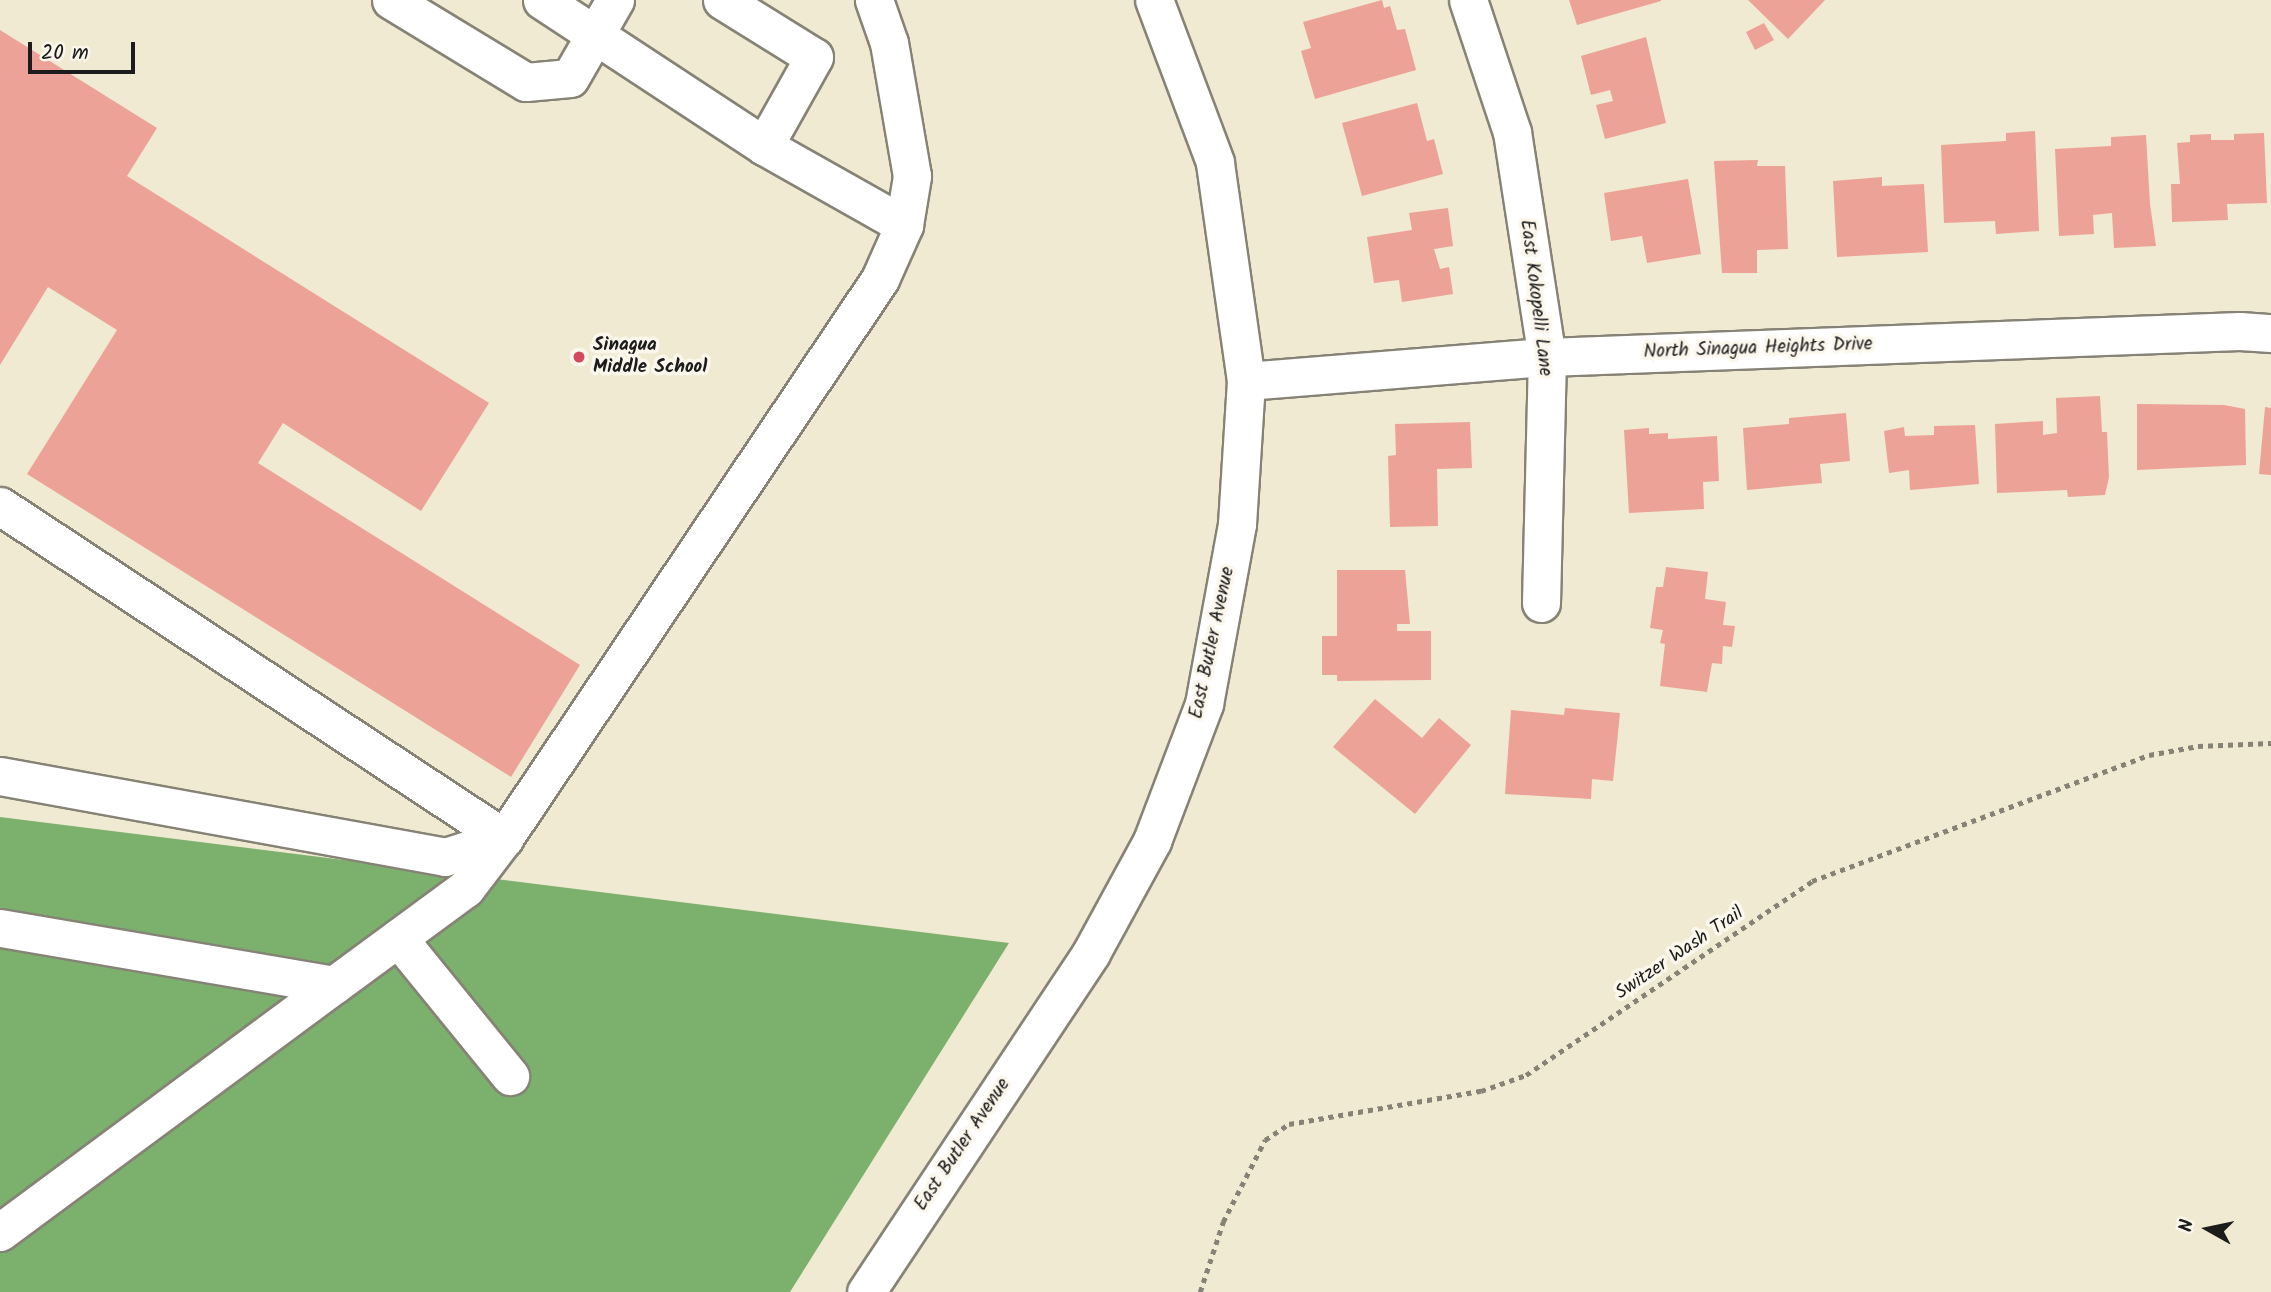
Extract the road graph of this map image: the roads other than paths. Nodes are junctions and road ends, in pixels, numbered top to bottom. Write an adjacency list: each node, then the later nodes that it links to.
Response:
1 (391, 0): 8 (street)
2 (542, 0): 8 (street)
3 (615, 0): 8 (street)
4 (722, 0): 9 (street)
5 (874, 0): 10 (street)
6 (1154, 0): 13 (street, East Butler Avenue)
7 (1468, 0): 12 (street, East Kokopelli Lane)
8 (598, 34): 9 (street)
9 (764, 146): 10 (street)
10 (905, 225): 17 (street)
11 (2271, 333): 12 (street, North Sinagua Heights Drive)
12 (1547, 357): 13 (street, North Sinagua Heights Drive); 15 (street, East Kokopelli Lane)
13 (1246, 381): 23 (street, East Butler Avenue)
14 (0, 506): 17 (street)
15 (1541, 603)
16 (0, 776): 17 (street)
17 (504, 838): 19 (street)
18 (0, 928): 20 (street)
19 (398, 938): 20 (street); 21 (street)
20 (334, 985): 22 (street)
21 (510, 1076)
22 (0, 1232)
23 (866, 1292)

